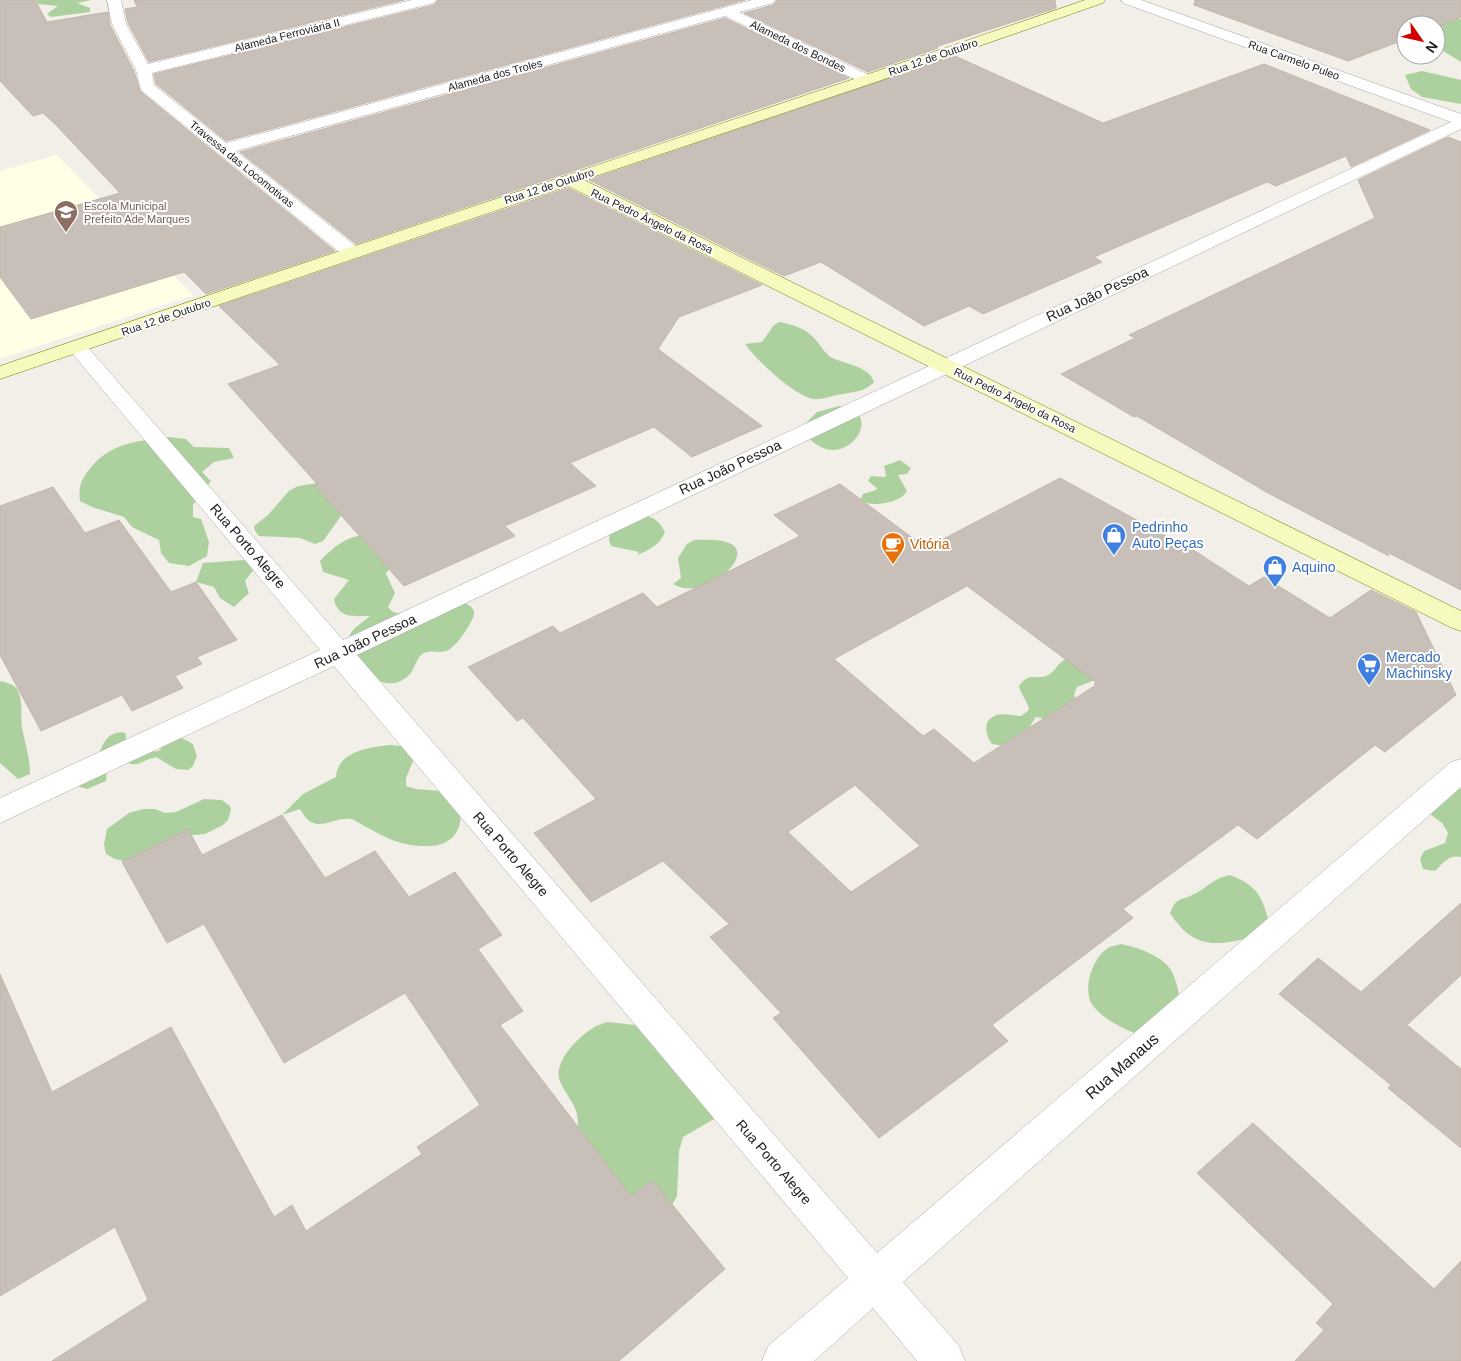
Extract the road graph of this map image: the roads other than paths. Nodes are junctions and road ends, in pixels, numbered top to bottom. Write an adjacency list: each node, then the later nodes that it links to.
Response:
1 (114, 0): 7 (street, Travessa das Locomotivas)
2 (429, 0): 7 (street, Alameda Ferroviária II)
3 (768, 0): 6 (street, Alameda dos Troles)
4 (1098, 0): 8 (main road, Rua 12 de Outubro)
5 (1128, 0): 9 (street, Rua Carmelo Puleo)
6 (727, 12): 8 (street, Alameda dos Bondes); 10 (street, Alameda dos Troles)
7 (144, 70): 10 (street, Travessa das Locomotivas)
8 (868, 80): 11 (main road, Rua 12 de Outubro)
9 (1461, 122): 14 (street, Rua João Pessoa)
10 (223, 149): 12 (street, Travessa das Locomotivas)
11 (568, 179): 12 (main road, Rua 12 de Outubro); 14 (main road, Rua Pedro Ângelo da Rosa)
12 (351, 252): 13 (main road, Rua 12 de Outubro)
13 (77, 347): 15 (main road, Rua 12 de Outubro); 17 (street, Rua Porto Alegre)
14 (945, 365): 16 (main road, Rua Pedro Ângelo da Rosa); 17 (street, Rua João Pessoa)
15 (0, 373)
16 (1461, 622)
17 (339, 653): 19 (street, Rua João Pessoa); 20 (street, Rua Porto Alegre)
18 (1461, 770): 20 (street, Rua Manaus)
19 (0, 811)
20 (876, 1282): 21 (street, Rua Manaus); 22 (street, Rua Porto Alegre)
21 (783, 1361)
22 (944, 1361)

